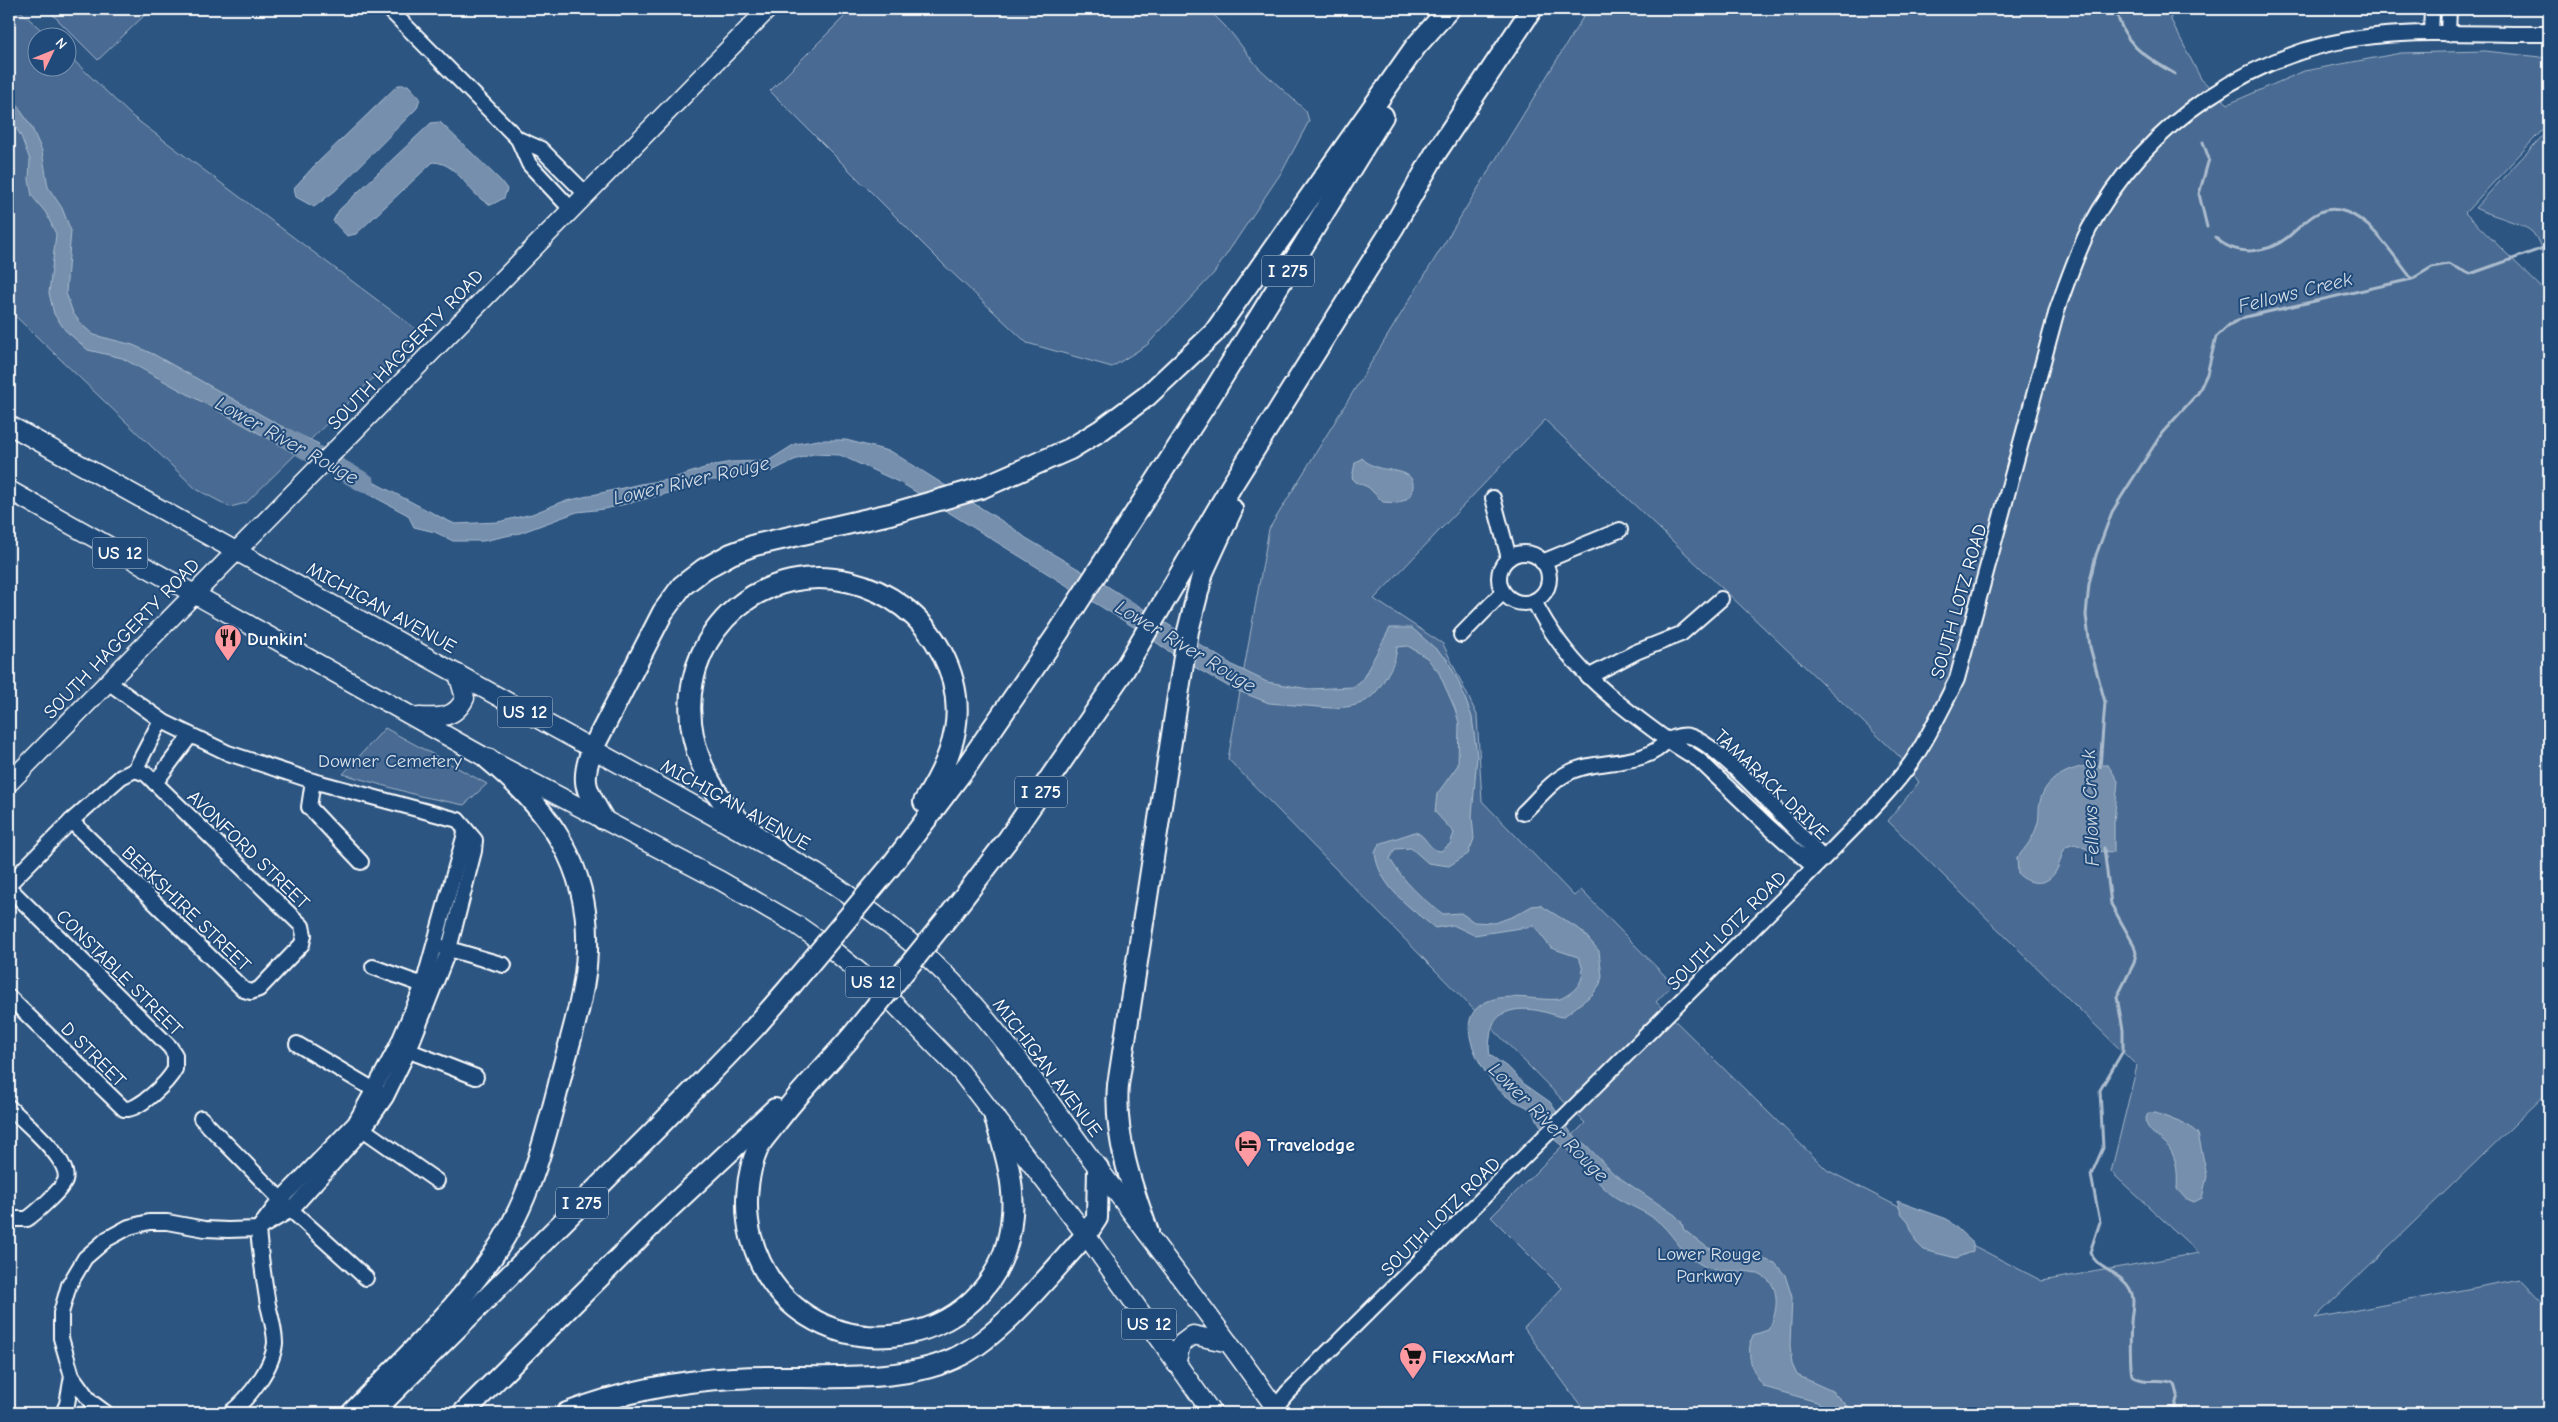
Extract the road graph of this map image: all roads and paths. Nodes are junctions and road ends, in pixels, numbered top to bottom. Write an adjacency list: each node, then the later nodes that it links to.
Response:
1 (389, 9): 10 (street)
2 (768, 9): 11 (main road, SOUTH HAGGERTY ROAD)
3 (1451, 9): 33 (highway); 45 (highway, I 275)
4 (1532, 9): 13 (highway, I 275)
5 (2432, 9): 7 (street)
6 (2449, 9): 8 (street)
7 (2431, 34): 8 (street, SOUTH LOTZ ROAD); 46 (street, SOUTH LOTZ ROAD)
8 (2448, 34): 9 (street, SOUTH LOTZ ROAD)
9 (2549, 34)
10 (518, 139): 11 (street); 12 (street)
11 (586, 194): 12 (main road, SOUTH HAGGERTY ROAD)
12 (571, 209): 18 (main road, SOUTH HAGGERTY ROAD)
13 (1393, 228): 55 (highway, I 275, bridge); 71 (highway)
14 (9, 425): 18 (main road, MICHIGAN AVENUE / US 12)
15 (9, 490): 22 (main road, US 12)
16 (1493, 498): 19 (street)
17 (1620, 530): 20 (street)
18 (238, 550): 22 (main road, SOUTH HAGGERTY ROAD); 26 (main road, MICHIGAN AVENUE / US 12)
19 (1509, 558): 20 (street); 21 (street)
20 (1542, 562): 24 (street)
21 (1503, 592): 24 (street); 25 (street)
22 (195, 594): 28 (main road, SOUTH HAGGERTY ROAD); 29 (main road, US 12)
23 (1721, 599): 27 (street)
24 (1534, 601): 27 (street)
25 (1461, 635)
26 (458, 674): 29 (main road); 33 (main road, MICHIGAN AVENUE / US 12)
27 (1588, 677): 32 (street)
28 (108, 682): 30 (street); 37 (main road, SOUTH HAGGERTY ROAD)
29 (416, 717): 34 (main road, US 12)
30 (161, 720): 31 (street); 35 (street)
31 (190, 736): 36 (street); 38 (street)
32 (1667, 740): 39 (street); 46 (street, TAMARACK DRIVE)
33 (592, 750): 40 (highway); 43 (main road, MICHIGAN AVENUE / US 12)
34 (488, 759): 40 (main road, US 12); 81 (highway)
35 (135, 770): 38 (street, AVONFORD STREET); 41 (street)
36 (313, 781): 42 (street); 44 (street)
37 (9, 783)
38 (155, 783): 52 (street, AVONFORD STREET)
39 (1523, 813)
40 (603, 819): 63 (main road, US 12)
41 (71, 821): 47 (street); 52 (street, BERKSHIRE STREET)
42 (464, 827): 48 (street); 49 (street)
43 (776, 850): 45 (highway); 65 (main road, MICHIGAN AVENUE / US 12)
44 (361, 862)
45 (894, 862): 82 (highway, I 275, bridge)
46 (1819, 863): 77 (street, SOUTH LOTZ ROAD)
47 (9, 886): 59 (street, CONSTABLE STREET)
48 (435, 944): 49 (street); 53 (street)
49 (449, 949): 50 (street); 53 (street)
50 (504, 966)
51 (373, 967): 53 (street)
52 (280, 968)
53 (428, 987): 57 (street)
54 (9, 997): 59 (street, D STREET)
55 (852, 1036): 63 (highway); 83 (highway, I 275)
56 (297, 1044): 60 (street)
57 (403, 1048): 58 (street); 60 (street)
58 (476, 1077)
59 (156, 1089)
60 (380, 1093): 64 (street)
61 (9, 1107): 69 (street)
62 (201, 1118): 67 (street)
63 (996, 1118): 72 (main road, US 12)
64 (359, 1126): 66 (street); 67 (street); 68 (street)
65 (1098, 1168): 71 (main road, MICHIGAN AVENUE / US 12); 72 (highway)
66 (436, 1181)
67 (281, 1199): 68 (street); 70 (street)
68 (291, 1210): 70 (street); 73 (street)
69 (9, 1216)
70 (258, 1228): 76 (street); 80 (street)
71 (1148, 1232): 74 (main road, MICHIGAN AVENUE / US 12)
72 (1086, 1235): 75 (main road, US 12); 84 (highway)
73 (366, 1278)
74 (1228, 1343): 75 (main road); 77 (main road, MICHIGAN AVENUE / US 12)
75 (1176, 1364): 85 (main road, US 12)
76 (72, 1376): 78 (street); 79 (street)
77 (1277, 1411)
78 (63, 1413)
79 (106, 1413)
80 (230, 1413)
81 (352, 1413)
82 (371, 1413)
83 (463, 1413)
84 (567, 1413)
85 (1212, 1413)

